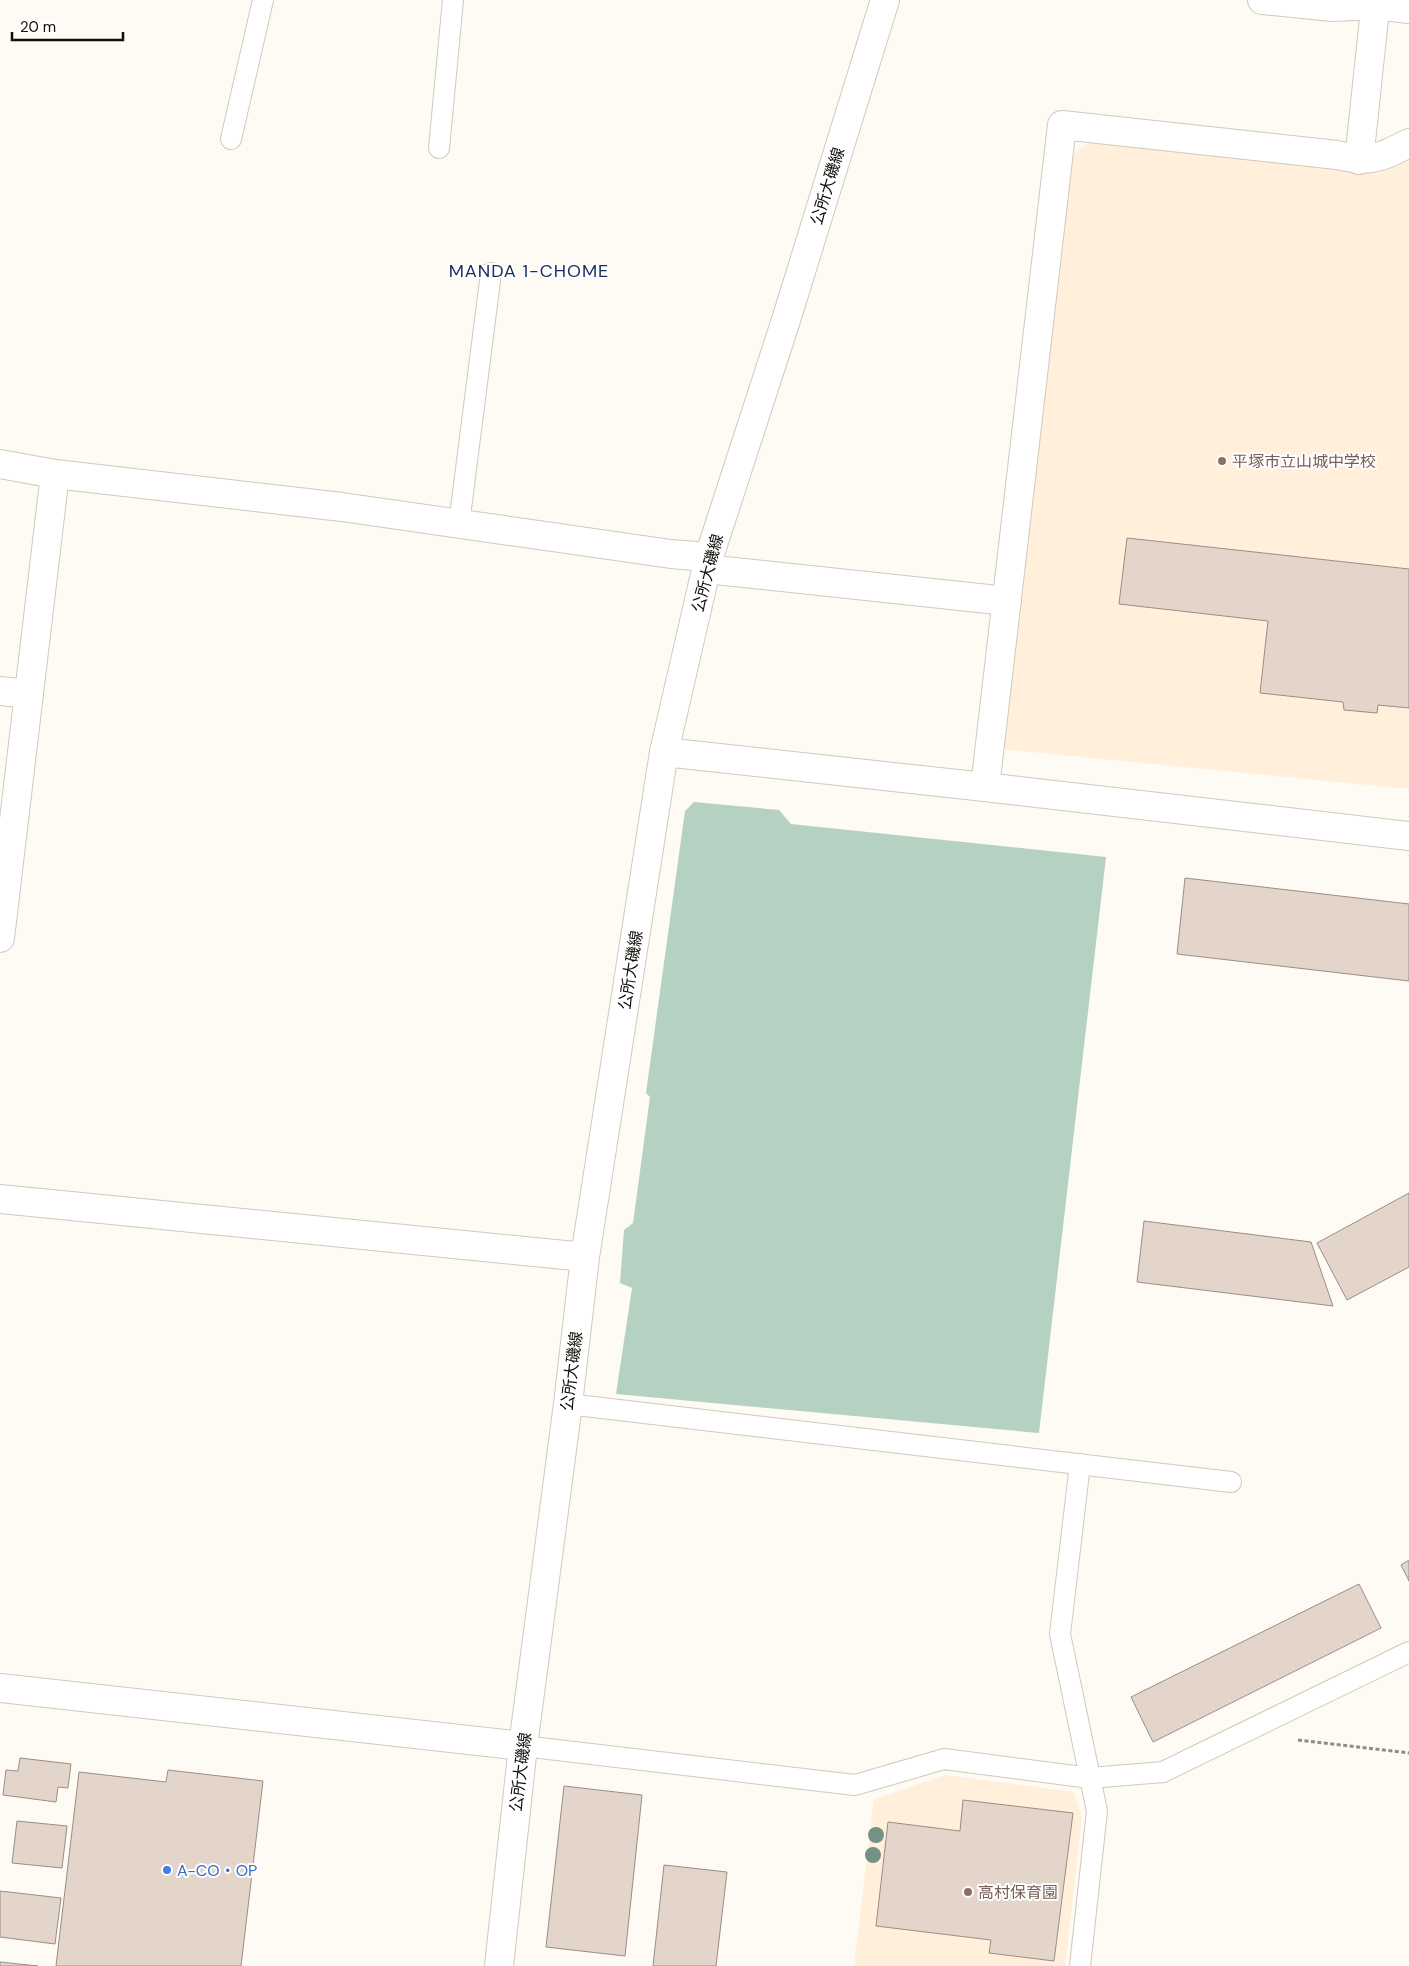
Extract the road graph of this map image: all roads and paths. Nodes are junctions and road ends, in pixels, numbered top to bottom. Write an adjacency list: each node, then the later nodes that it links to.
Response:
1 (263, 0): 7 (lane)
2 (453, 0): 9 (lane)
3 (885, 0): 15 (street, 公所大磯線)
4 (1262, 0): 5 (street)
5 (1376, 3): 6 (street); 10 (street)
6 (1409, 9)
7 (231, 139)
8 (1409, 143): 10 (street)
9 (439, 148)
10 (1359, 160): 16 (street)
11 (491, 272): 14 (lane)
12 (0, 464): 13 (street)
13 (55, 474): 14 (street); 18 (street)
14 (459, 524): 15 (street)
15 (707, 563): 16 (street); 19 (street, 公所大磯線)
16 (1006, 601): 20 (street)
17 (0, 691): 18 (street)
18 (29, 694): 22 (street)
19 (664, 752): 20 (street); 24 (street, 公所大磯線)
20 (985, 786): 21 (street)
21 (1409, 836)
22 (0, 938)
23 (0, 1199): 24 (street)
24 (585, 1257): 25 (street, 公所大磯線)
25 (568, 1404): 26 (lane); 31 (street, 公所大磯線)
26 (1080, 1464): 27 (lane); 33 (lane)
27 (1231, 1482)
28 (1409, 1652): 30 (lane)
29 (0, 1688): 31 (street)
30 (1242, 1733): 32 (path); 33 (lane)
31 (523, 1746): 33 (lane); 34 (street, 公所大磯線)
32 (1409, 1753)
33 (1090, 1778): 35 (lane)
34 (499, 1966)
35 (1080, 1966)

